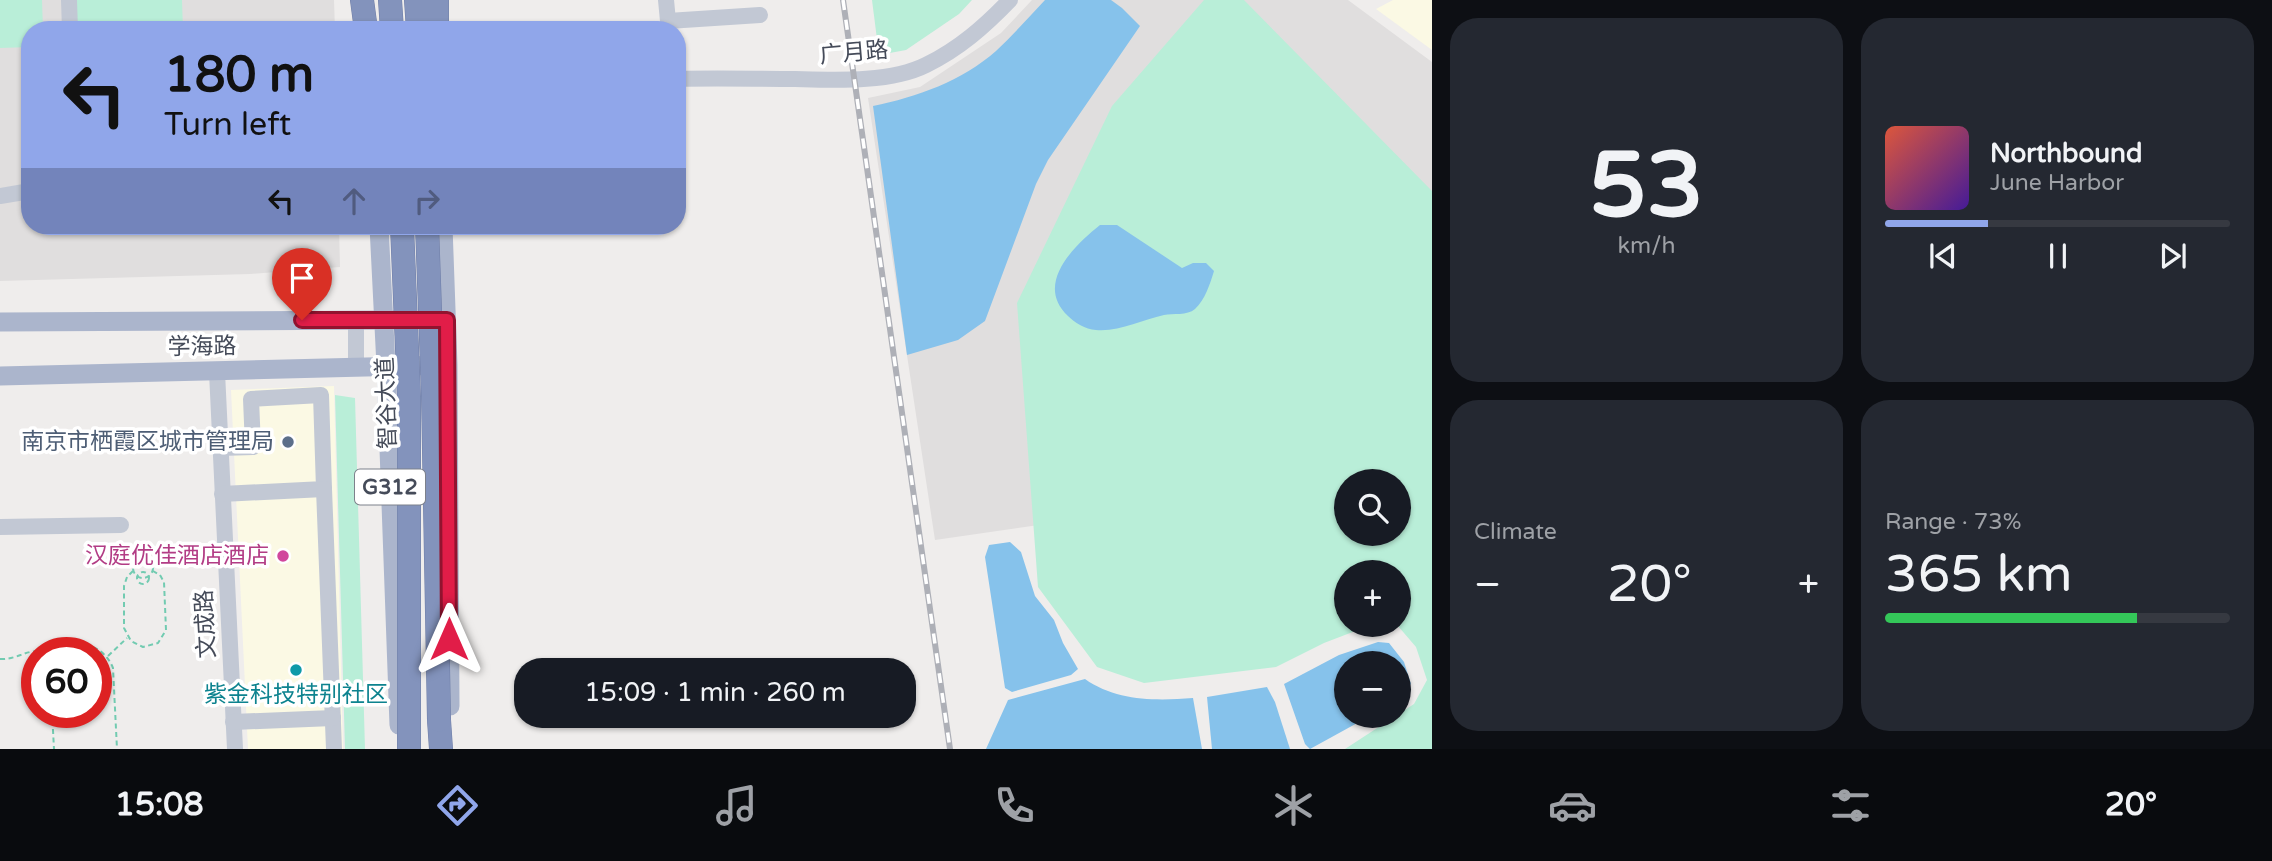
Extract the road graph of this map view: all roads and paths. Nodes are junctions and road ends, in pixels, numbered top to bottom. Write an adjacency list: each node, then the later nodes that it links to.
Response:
1 (69, 0): 11 (street)
2 (362, 0): 12 (highway)
3 (370, 0): 13 (main road)
4 (390, 0): 14 (highway)
5 (416, 0): 15 (highway)
6 (432, 0): 16 (main road)
7 (437, 0): 17 (highway)
8 (666, 0): 10 (street)
9 (1010, 0): 18 (street, 广月路)
10 (760, 15)
11 (70, 21)
12 (365, 21)
13 (371, 21)
14 (391, 21)
15 (417, 21)
16 (434, 21)
17 (436, 21)
18 (686, 79)
19 (21, 192): 20 (street)
20 (0, 196)
21 (379, 235): 26 (main road, 智谷大道 / G312)
22 (402, 235): 56 (highway, 智谷大道 / G312, bridge)
23 (427, 235): 57 (highway, 智谷大道 / G312, bridge)
24 (443, 235): 27 (main road, G312)
25 (356, 320): 26 (main road); 28 (main road); 30 (street)
26 (383, 320): 27 (main road); 31 (main road, 智谷大道 / G312)
27 (447, 320): 29 (main road, G312)
28 (0, 321)
29 (448, 365): 31 (main road, 学海路); 58 (main road, G312)
30 (356, 366): 31 (main road, 学海路); 32 (main road, 学海路)
31 (386, 366): 55 (main road, 智谷大道 / G312)
32 (217, 372): 33 (main road, 学海路); 34 (street, 文成路)
33 (0, 376)
34 (220, 448): 35 (street); 36 (street, 文成路)
35 (324, 489): 36 (street); 48 (street)
36 (222, 494): 49 (street, 文成路)
37 (121, 525): 38 (street)
38 (0, 527)
39 (133, 571): 40 (path); 41 (path); 43 (path)
40 (153, 572): 42 (path); 43 (path)
41 (137, 576): 42 (path); 42 (path); 42 (path)
42 (149, 577)
43 (128, 637): 44 (path)
44 (112, 652)
45 (21, 655): 46 (path)
46 (0, 659)
47 (112, 666): 52 (path)
48 (333, 718): 49 (street); 54 (street)
49 (233, 722): 53 (street, 文成路)
50 (53, 728): 51 (path)
51 (54, 749)
52 (117, 749)
53 (235, 749)
54 (334, 749)
55 (399, 749)
56 (408, 749)
57 (440, 749)
58 (450, 749)

